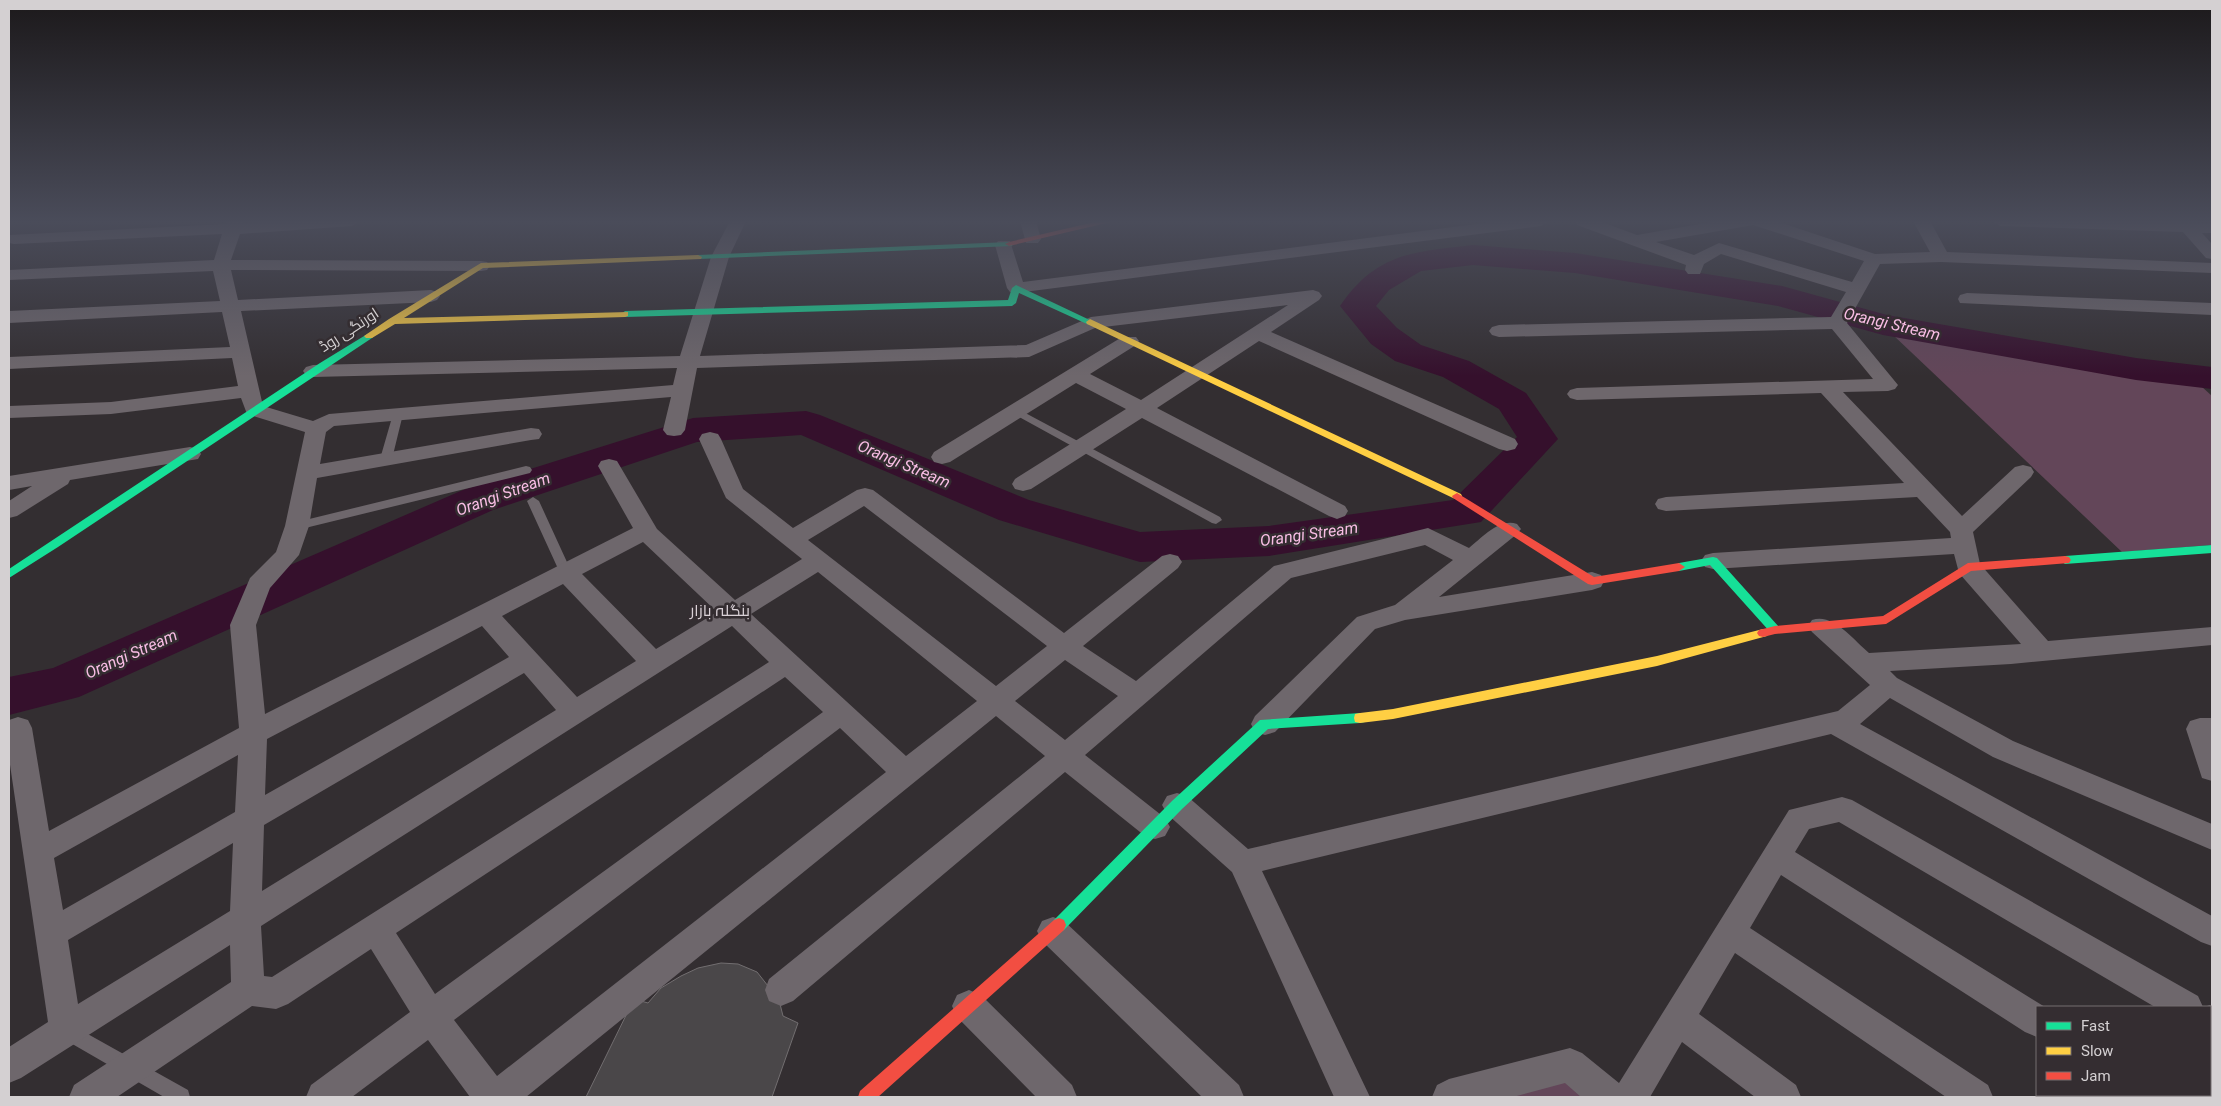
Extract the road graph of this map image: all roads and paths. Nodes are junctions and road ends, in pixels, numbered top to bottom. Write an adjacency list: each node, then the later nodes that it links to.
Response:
1 (60, 273): 9 (street)
2 (223, 273): 14 (street)
3 (470, 273): 12 (street, اورنگی روڈ)
4 (715, 273): 16 (street)
5 (1012, 273): 10 (street)
6 (1137, 273): 10 (street)
7 (1800, 273): 11 (street)
8 (1867, 273): 11 (street)
9 (9, 275)
10 (1016, 288): 16 (street); 19 (street)
11 (1857, 290): 20 (street)
12 (431, 296): 14 (street); 18 (street, اورنگی روڈ)
13 (1968, 298): 15 (street)
14 (229, 305): 17 (street); 24 (street)
15 (2212, 309)
16 (704, 312): 18 (street); 25 (street)
17 (9, 317)
18 (392, 321): 27 (street, اورنگی روڈ)
19 (1090, 323): 22 (street); 23 (street); 25 (street)
20 (1837, 323): 21 (street); 30 (street)
21 (1499, 331)
22 (1257, 333): 28 (street); 42 (street)
23 (1129, 341): 28 (street); 29 (street)
24 (240, 352): 26 (street); 33 (street)
25 (688, 362): 27 (street); 31 (street)
26 (9, 363)
27 (313, 371): 33 (street, اورنگی روڈ)
28 (1198, 373): 34 (street); 61 (street)
29 (1075, 374): 34 (street); 35 (street)
30 (1827, 387): 32 (street); 54 (street)
31 (682, 390): 37 (street); 39 (street)
32 (1578, 394)
33 (252, 400): 36 (street); 38 (street); 44 (street, اورنگی روڈ)
34 (1142, 408): 43 (street); 57 (street)
35 (1016, 411): 43 (lane); 45 (street)
36 (9, 412)
37 (398, 414): 38 (street); 46 (lane)
38 (316, 429): 51 (street)
39 (674, 430)
40 (532, 434): 46 (street)
41 (710, 439): 63 (street)
42 (1507, 444)
43 (1082, 447): 53 (street); 59 (lane)
44 (190, 454): 50 (street); 71 (street, اورنگی روڈ)
45 (942, 457)
46 (386, 459): 51 (street)
47 (610, 466): 62 (street)
48 (526, 470): 60 (lane)
49 (2022, 472): 64 (street)
50 (70, 473): 52 (street); 58 (street)
51 (308, 473): 60 (street)
52 (9, 483)
53 (1023, 484)
54 (1922, 488): 56 (street); 64 (street)
55 (533, 501): 70 (lane)
56 (1666, 504)
57 (1337, 510)
58 (9, 511)
59 (1216, 520)
60 (297, 526): 94 (street)
61 (1508, 528): 66 (street); 72 (street)
62 (646, 531): 70 (street); 74 (street)
63 (792, 539): 67 (street); 79 (street)
64 (1964, 547): 65 (street); 68 (street); 76 (street); 80 (street)
65 (2212, 549)
66 (1471, 558): 73 (street); 86 (street)
67 (819, 560): 74 (street); 87 (street)
68 (1713, 561): 72 (street); 77 (street)
69 (1170, 562): 79 (street)
70 (566, 572): 75 (street); 84 (street)
71 (9, 574)
72 (1592, 582): 73 (street)
73 (1404, 611): 91 (street)
74 (734, 613): 82 (street); 84 (street)
75 (487, 614): 81 (street); 94 (street)
76 (1821, 626): 77 (street); 83 (street)
77 (1775, 630): 91 (street)
78 (2212, 636): 80 (street)
79 (1064, 646): 86 (street); 87 (street)
80 (2042, 651): 83 (street)
81 (527, 659): 88 (street); 99 (street)
82 (787, 663): 89 (street); 106 (street)
83 (1863, 663): 85 (street)
84 (654, 664): 88 (street)
85 (1888, 685): 90 (street); 101 (street)
86 (1137, 695): 95 (street)
87 (996, 701): 95 (street); 97 (street)
88 (575, 713): 105 (street)
89 (841, 713): 97 (street); 115 (street)
90 (1834, 723): 104 (street); 109 (street)
91 (1264, 724): 98 (street)
92 (18, 728): 102 (street)
93 (2212, 729): 96 (street)
94 (253, 733): 99 (street); 102 (street)
95 (1065, 756): 100 (street); 112 (street)
96 (2212, 770)
97 (906, 773): 126 (street)
98 (1177, 805): 100 (street); 104 (street)
99 (250, 818): 105 (street); 110 (street)
100 (1155, 828): 107 (street)
101 (2212, 837)
102 (38, 852): 110 (street)
103 (1777, 856): 108 (street); 114 (street); 117 (street)
104 (1243, 863): 129 (street)
105 (245, 920): 111 (street); 118 (street)
106 (376, 929): 111 (street); 115 (street)
107 (1053, 931): 113 (street); 128 (street)
108 (1730, 932): 116 (street); 134 (street)
109 (2212, 932)
110 (51, 933): 118 (street)
111 (248, 990): 120 (street)
112 (781, 990)
113 (969, 1006): 121 (street); 127 (street)
114 (2184, 1006)
115 (432, 1018): 124 (street); 125 (street)
116 (1678, 1018): 132 (street); 133 (street)
117 (2036, 1020)
118 (66, 1030): 119 (street); 120 (lane)
119 (9, 1066)
120 (131, 1068): 122 (street); 123 (lane)
121 (875, 1094)
122 (86, 1097)
123 (181, 1097)
124 (323, 1097)
125 (491, 1097)
126 (499, 1097)
127 (1060, 1097)
128 (1227, 1097)
129 (1352, 1097)
130 (1449, 1097): 131 (street)
131 (1608, 1097)
132 (1630, 1097)
133 (1784, 1097)
134 (1976, 1097)

